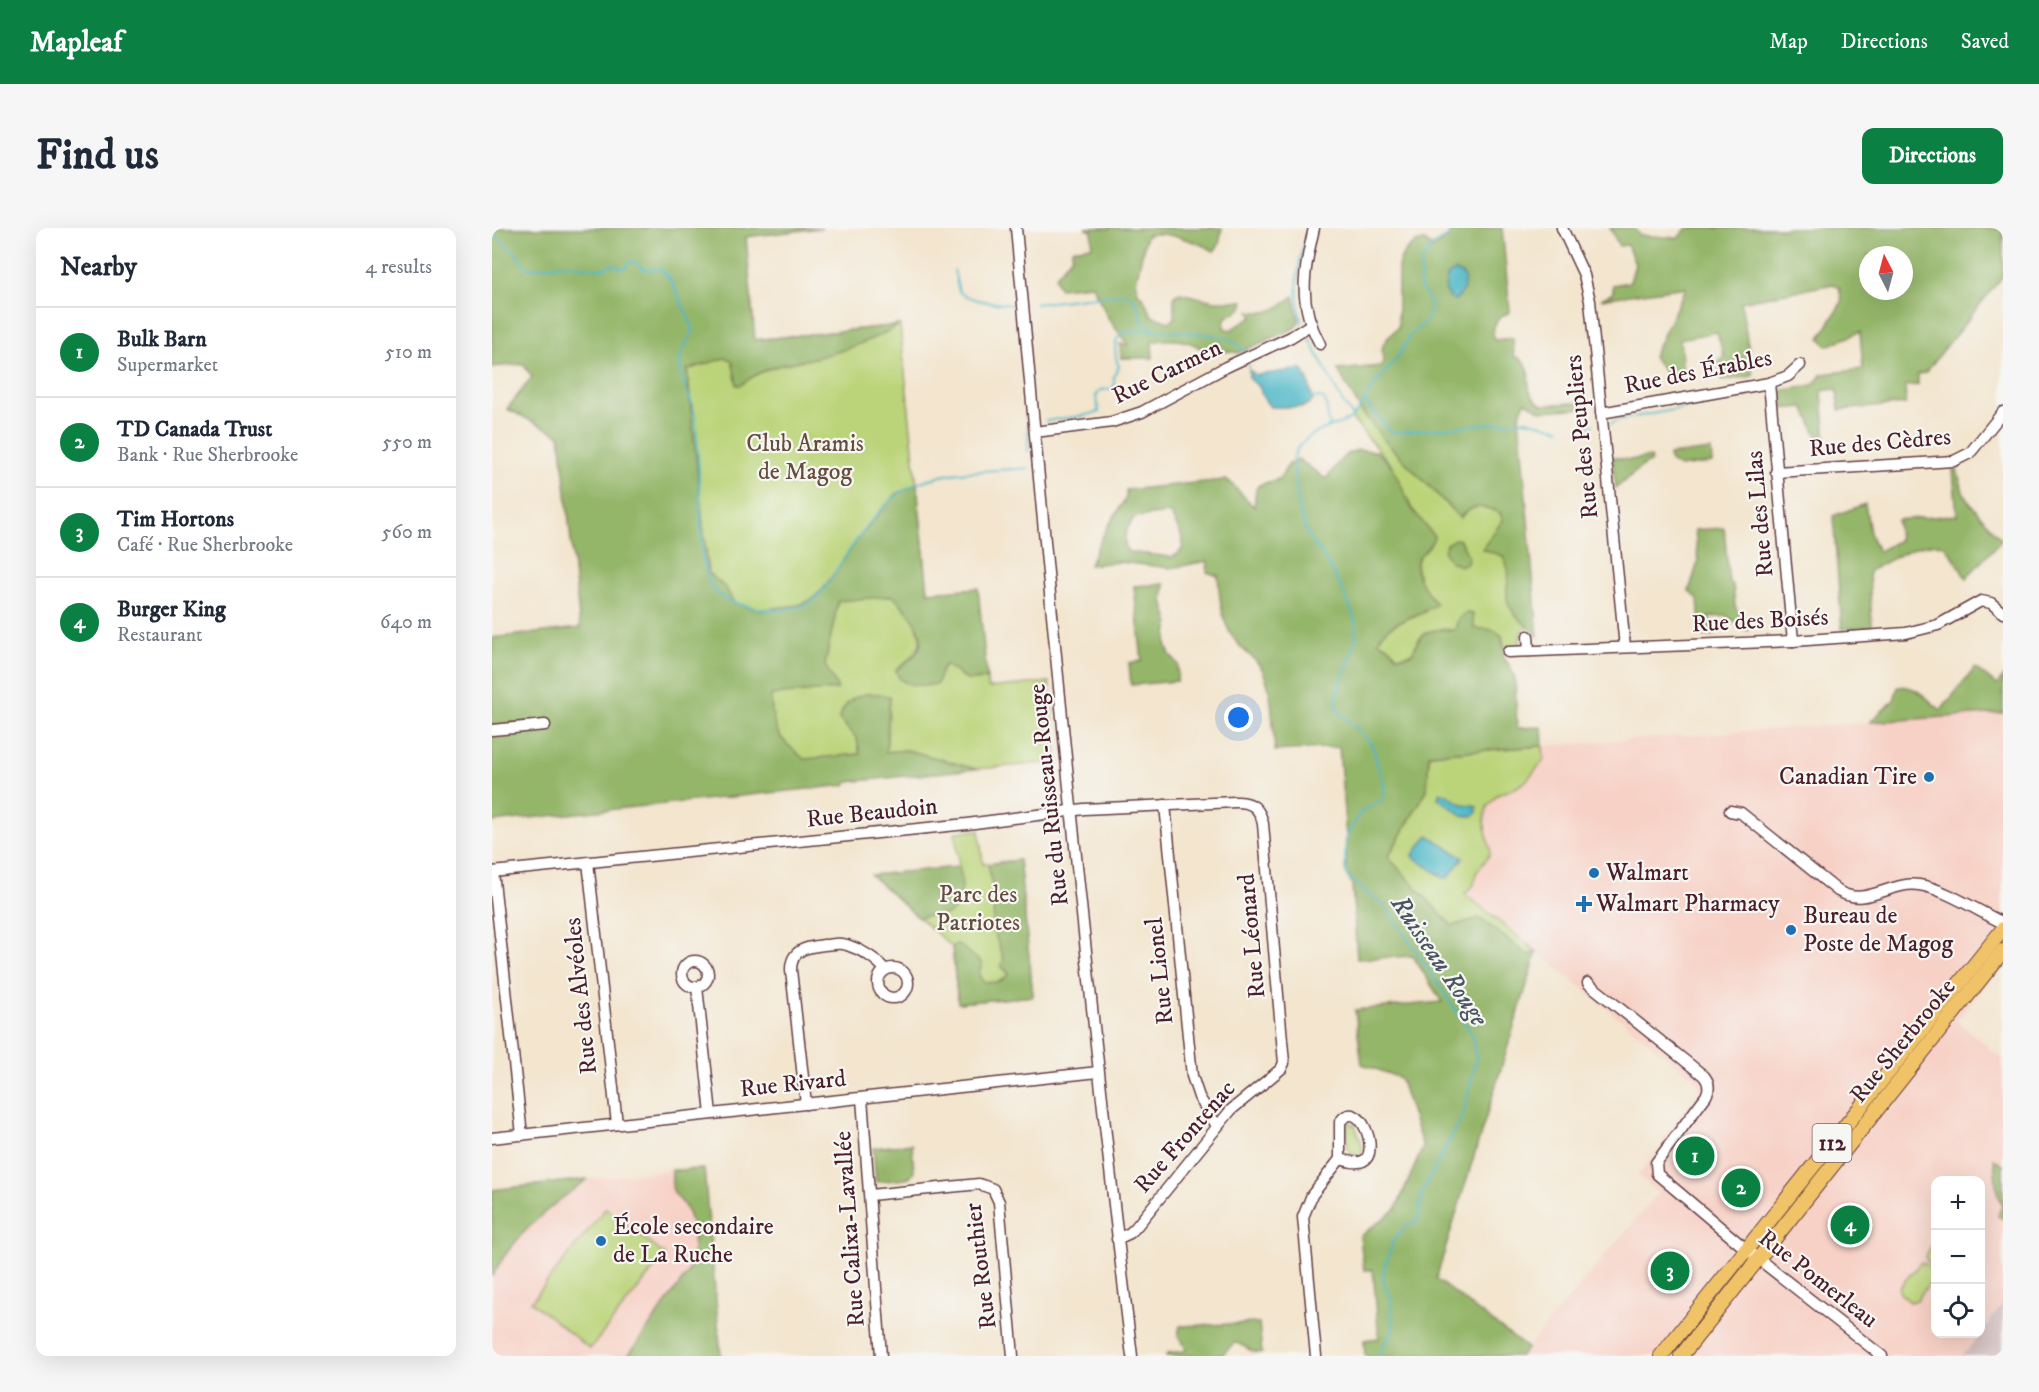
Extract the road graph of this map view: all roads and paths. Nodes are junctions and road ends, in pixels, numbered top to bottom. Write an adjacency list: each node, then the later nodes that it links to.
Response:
1 (1016, 228): 10 (street, Rue du Ruisseau-Rouge)
2 (1314, 228): 4 (street)
3 (1562, 228): 9 (street, Rue des Peupliers)
4 (1310, 325): 5 (street); 10 (street, Rue Carmen)
5 (1320, 344)
6 (1800, 365): 7 (street, Rue des Érables)
7 (1769, 383): 9 (street, Rue des Érables); 11 (street, Rue des Lilas)
8 (2003, 412): 11 (street, Rue des Cèdres)
9 (1601, 413): 15 (street, Rue des Peupliers)
10 (1035, 432): 22 (street, Rue du Ruisseau-Rouge)
11 (1776, 472): 14 (street, Rue des Lilas)
12 (2003, 613): 14 (street, Rue des Boisés)
13 (1528, 636): 16 (street)
14 (1793, 641): 15 (street, Rue des Boisés)
15 (1625, 647): 16 (street, Rue des Boisés)
16 (1529, 651): 17 (street, Rue des Boisés)
17 (1508, 652)
18 (545, 725): 19 (street)
19 (492, 730)
20 (1165, 805): 21 (street, Rue Beaudoin); 22 (street, Rue Beaudoin); 38 (street, Rue Lionel)
21 (1255, 807): 32 (street, Rue Léonard)
22 (1072, 811): 24 (street, Rue Beaudoin); 33 (street, Rue du Ruisseau-Rouge)
23 (1730, 811): 26 (street)
24 (588, 862): 25 (street, Rue Beaudoin); 37 (street, Rue des Alvéoles)
25 (492, 872): 39 (street)
26 (2003, 923)
27 (2003, 929): 44 (main road, Rue Sherbrooke / 112)
28 (2003, 951): 45 (main road, Rue Sherbrooke / 112)
29 (885, 970): 35 (street)
30 (1588, 983): 44 (street, Rue Pomerleau)
31 (697, 987): 36 (street)
32 (1284, 1063): 38 (street, Rue Frontenac)
33 (1098, 1072): 34 (street, Rue Rivard); 43 (street, Rue du Ruisseau-Rouge)
34 (862, 1098): 35 (street, Rue Rivard); 42 (street, Rue Calixa-Lavallée)
35 (806, 1104): 36 (street, Rue Rivard)
36 (711, 1114): 37 (street, Rue Rivard)
37 (617, 1124): 39 (street, Rue Rivard)
38 (1217, 1126): 43 (street, Rue Frontenac)
39 (522, 1135): 40 (street, Rue Rivard)
40 (492, 1138)
41 (1340, 1159): 41 (street); 49 (street)
42 (870, 1195): 46 (street, Rue Calixa-Lavallée); 47 (street, Rue Routhier)
43 (1118, 1239): 48 (street, Rue du Ruisseau-Rouge)
44 (1747, 1250): 45 (street, Rue Pomerleau); 50 (main road, Rue Sherbrooke / 112)
45 (1758, 1259): 51 (main road, Rue Sherbrooke / 112); 52 (street, Rue Pomerleau)
46 (880, 1356)
47 (1013, 1356)
48 (1132, 1356)
49 (1316, 1356)
50 (1661, 1356)
51 (1681, 1356)
52 (1882, 1356)

